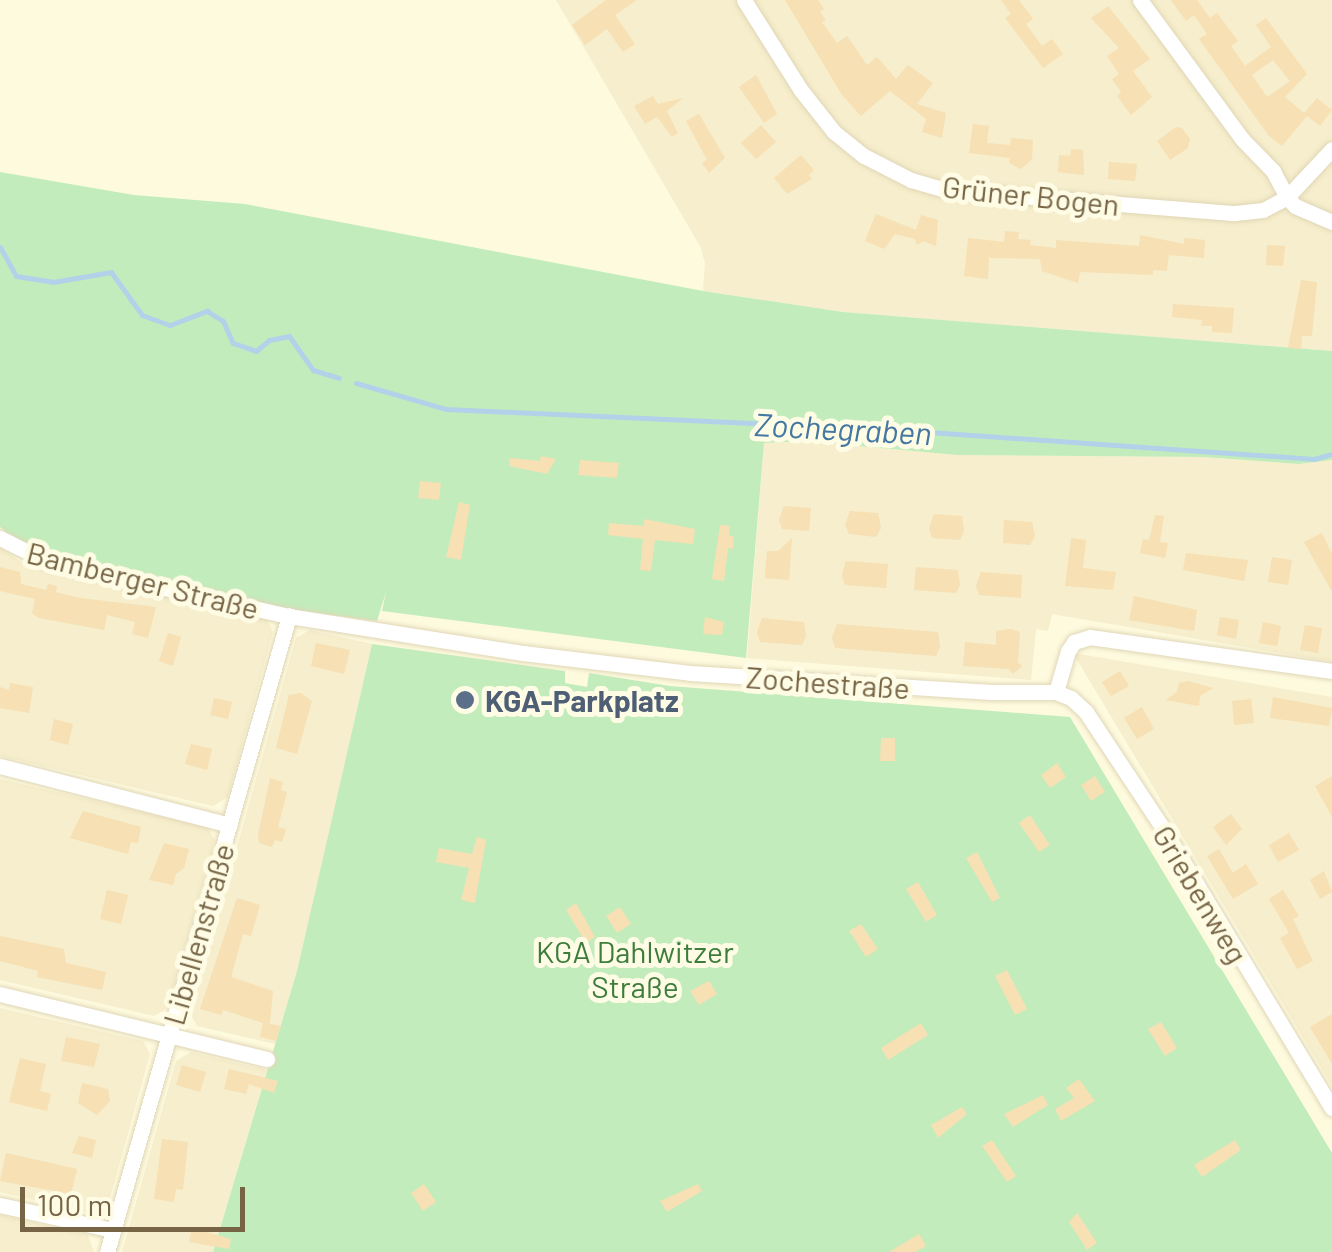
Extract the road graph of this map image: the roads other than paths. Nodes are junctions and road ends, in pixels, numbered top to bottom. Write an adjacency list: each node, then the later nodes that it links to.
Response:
1 (744, 0): 4 (street, Grüner Bogen)
2 (1140, 0): 4 (street)
3 (1332, 149): 4 (street)
4 (1287, 197): 5 (street)
5 (1332, 222)
6 (0, 538): 7 (street, Bamberger Straße)
7 (289, 616): 9 (street, Zochestraße); 11 (street, Libellenstraße)
8 (1332, 671): 9 (street)
9 (1056, 692): 15 (street, Griebenweg)
10 (0, 766): 11 (street)
11 (230, 824): 13 (street, Libellenstraße)
12 (0, 994): 13 (street)
13 (168, 1034): 14 (street); 17 (street, Libellenstraße)
14 (267, 1059)
15 (1332, 1108)
16 (0, 1205): 17 (street)
17 (113, 1230): 18 (street, Libellenstraße)
18 (107, 1252)

